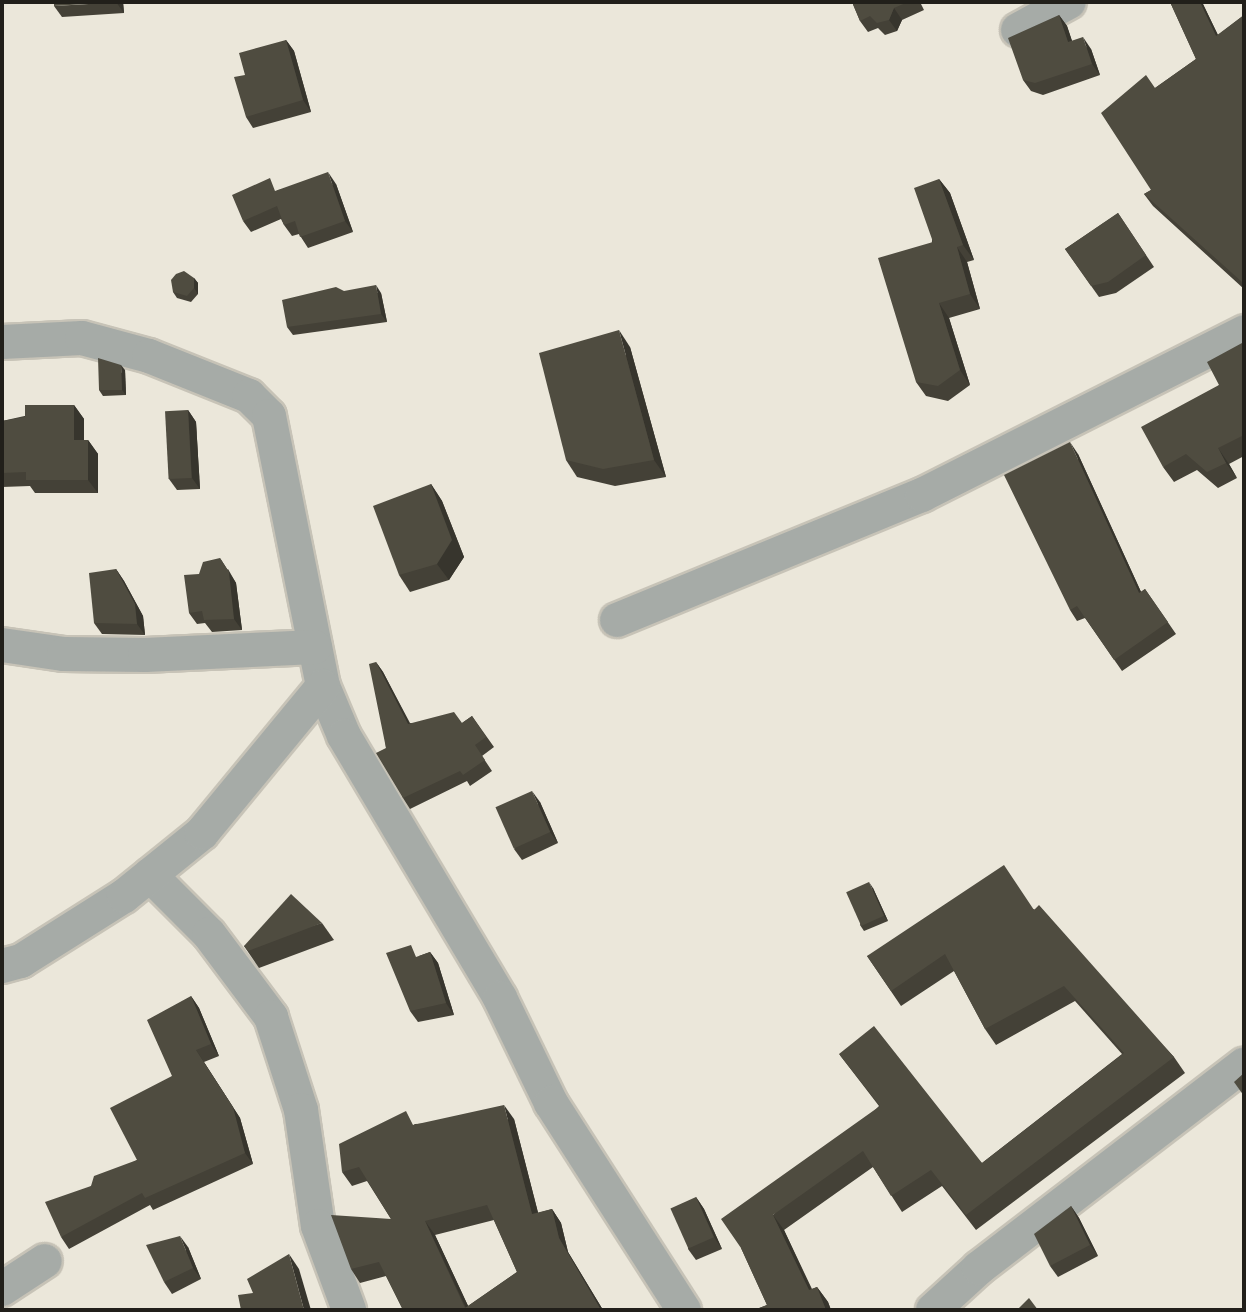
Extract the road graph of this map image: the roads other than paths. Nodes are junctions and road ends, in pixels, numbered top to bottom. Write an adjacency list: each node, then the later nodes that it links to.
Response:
1 (1069, 2): 2 (street)
2 (1018, 30)
3 (1244, 332): 5 (street)
4 (2, 342): 7 (street)
5 (617, 620)
6 (2, 645): 7 (street)
7 (315, 647): 8 (street)
8 (323, 686): 9 (street); 15 (street)
9 (150, 875): 10 (street); 14 (street)
10 (2, 966)
11 (1244, 1065): 16 (street)
12 (45, 1261): 13 (street)
13 (2, 1289)
14 (349, 1310)
15 (684, 1310)
16 (933, 1310)

